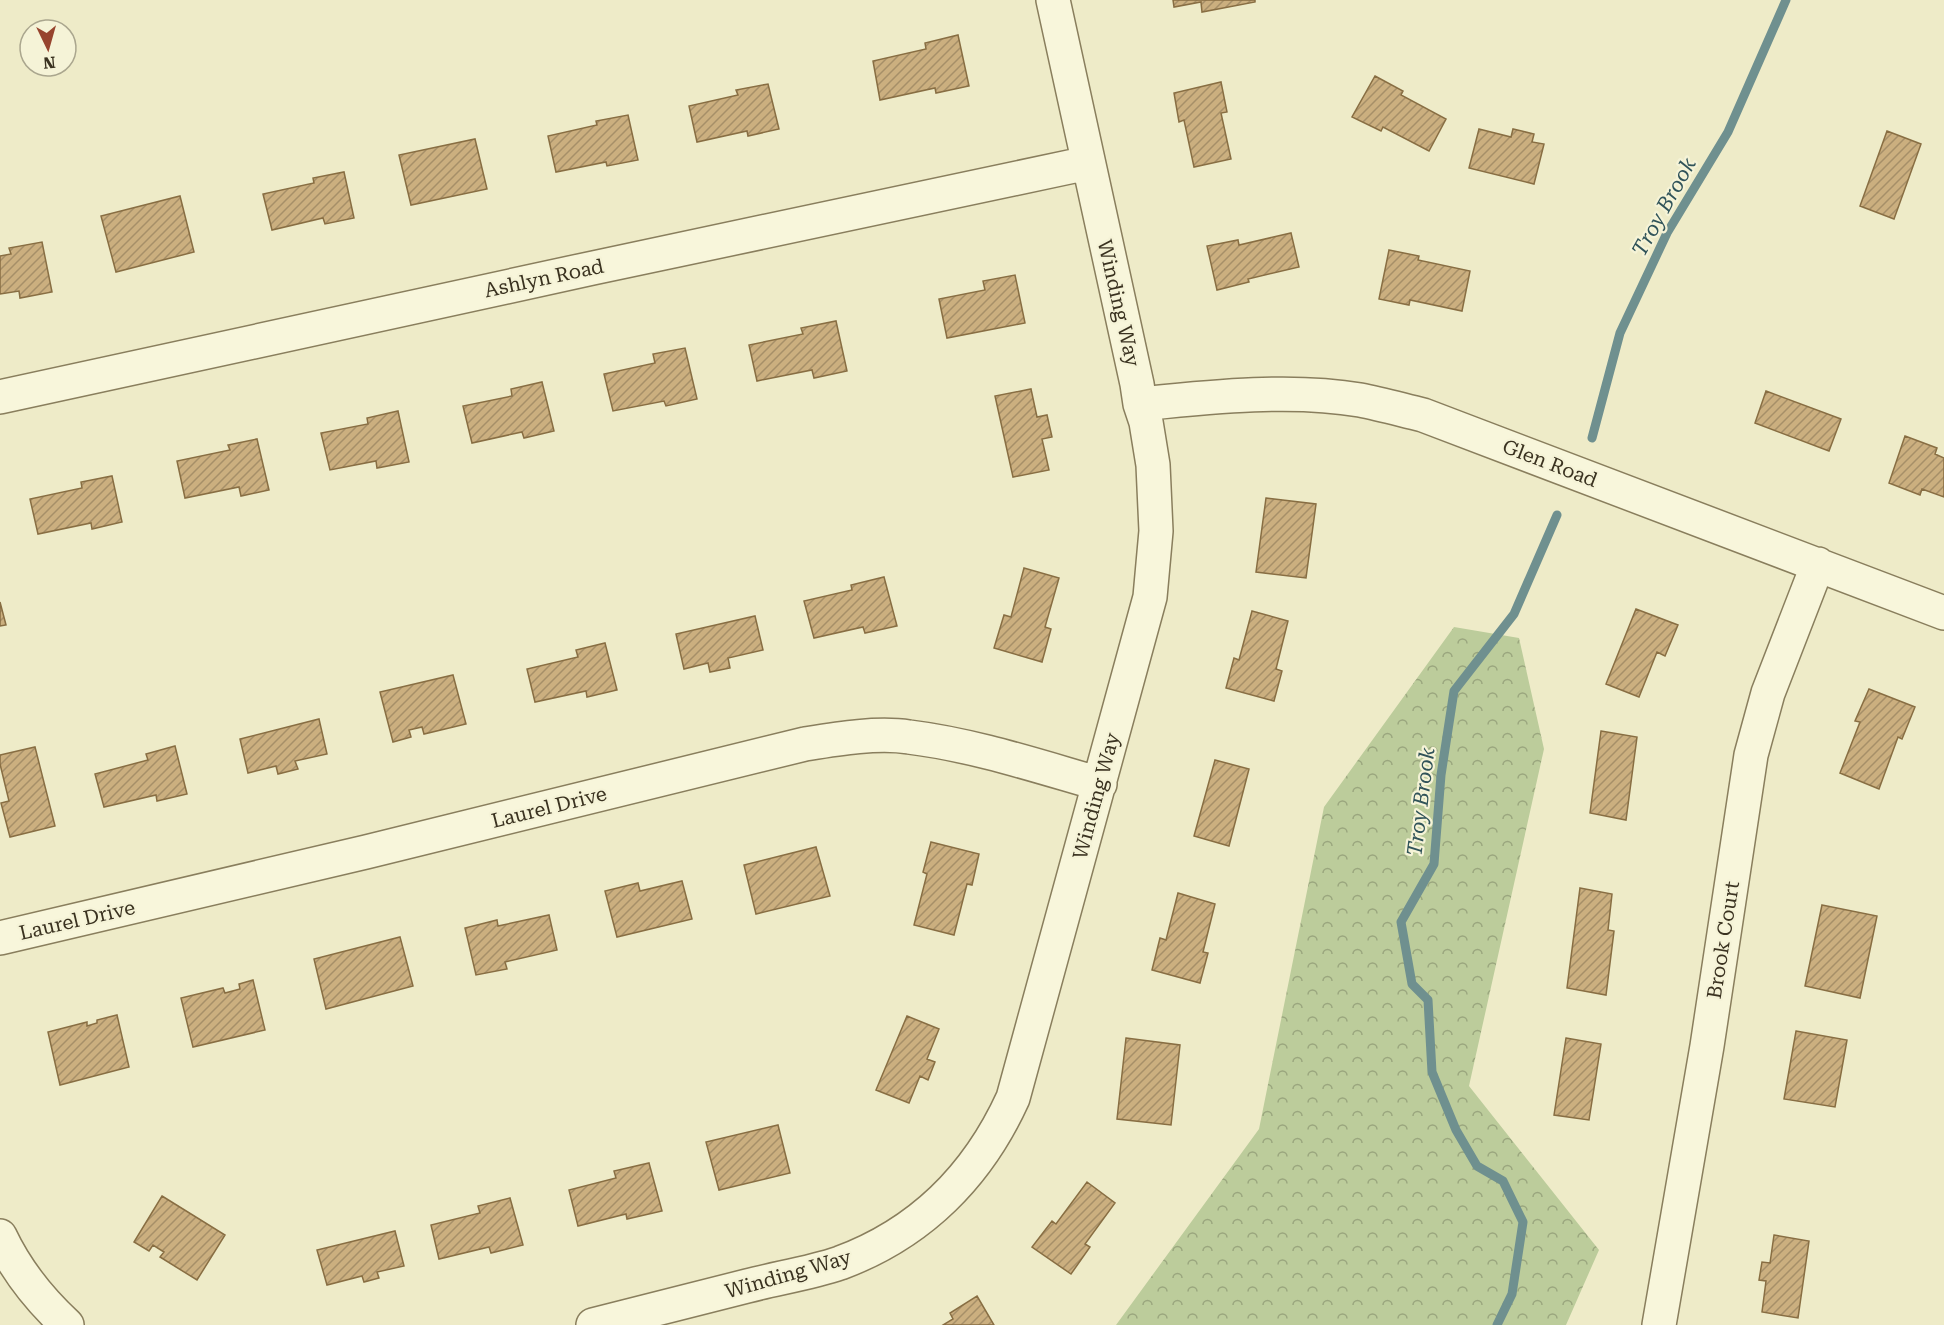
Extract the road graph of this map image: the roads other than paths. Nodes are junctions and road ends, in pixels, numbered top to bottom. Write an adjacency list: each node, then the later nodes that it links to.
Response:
1 (1053, 0): 2 (street, Winding Way)
2 (1088, 163): 3 (street, Ashlyn Road); 4 (street, Winding Way)
3 (0, 397)
4 (1140, 404): 5 (street, Glen Road); 7 (street, Winding Way)
5 (1818, 564): 6 (street, Glen Road); 12 (street, Brook Court)
6 (1944, 612)
7 (1100, 784): 8 (street, Laurel Drive); 11 (street, Winding Way)
8 (0, 938)
9 (0, 1236): 10 (street)
10 (68, 1325)
11 (593, 1325)
12 (1659, 1325)

